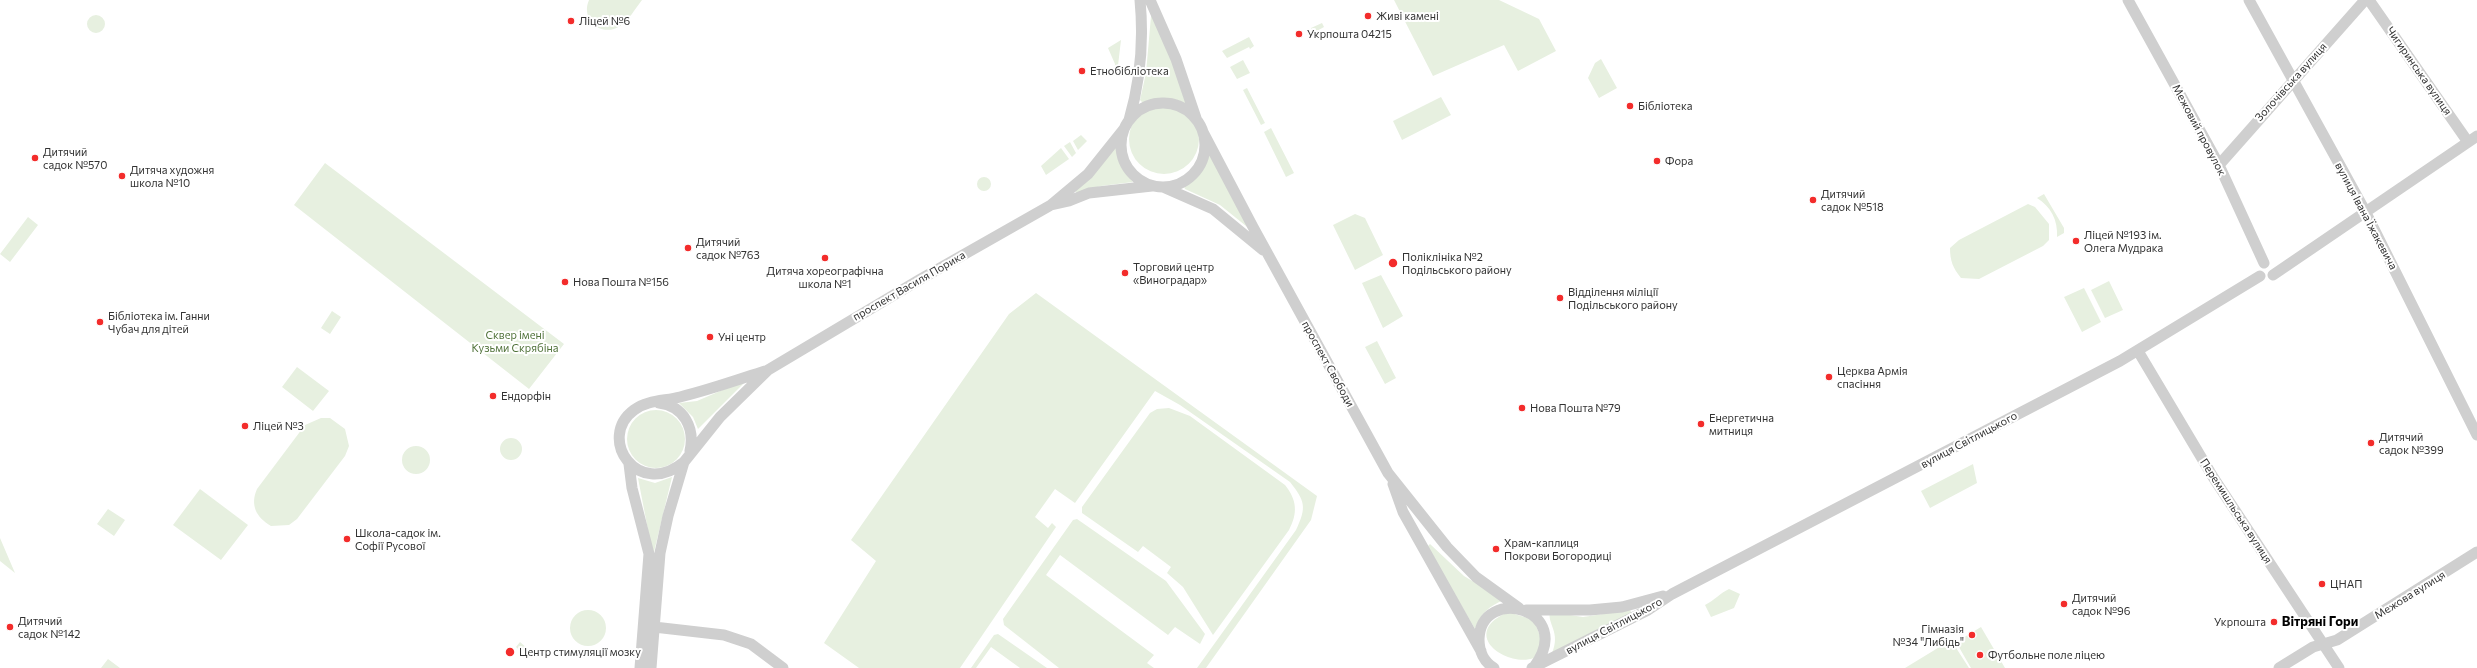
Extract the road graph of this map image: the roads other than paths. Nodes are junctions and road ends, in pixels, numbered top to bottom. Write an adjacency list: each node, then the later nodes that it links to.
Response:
1 (1140, 0): 9 (street)
2 (1150, 0): 8 (street)
3 (2128, 0): 12 (street, Межовий провулок)
4 (2249, 0): 7 (street, вулиця Івана Їжакевича)
5 (2365, 0): 7 (street, Золочівська вулиця)
6 (2369, 0): 11 (street, Чигиринська вулиця)
7 (2293, 80): 12 (street, Золочівська вулиця); 15 (street, вулиця Івана Їжакевича)
8 (1196, 118): 9 (street); 10 (street)
9 (1126, 126): 13 (street); 14 (street, проспект Василя Порика)
10 (1203, 132): 13 (street); 16 (street, проспект Свободи)
11 (2473, 139): 15 (street)
12 (2218, 165): 17 (street, Межовий провулок)
13 (1159, 186): 14 (street, проспект Василя Порика); 16 (street, проспект Свободи)
14 (1051, 205): 21 (street, проспект Василя Порика)
15 (2365, 212): 18 (street); 23 (street, вулиця Івана Їжакевича)
16 (1268, 255): 27 (street, проспект Свободи)
17 (2264, 263): 18 (street); 19 (street)
18 (2273, 275): 19 (street)
19 (2260, 276): 20 (street, вулиця Світлицького)
20 (2138, 351): 29 (street, вулиця Світлицького); 32 (street, Перемишльська вулиця)
21 (768, 370): 22 (street, проспект Василя Порика); 24 (street, проспект Василя Порика)
22 (654, 402): 24 (street, проспект Василя Порика); 26 (street, проспект Василя Порика)
23 (2477, 436)
24 (690, 452): 25 (street, проспект Василя Порика)
25 (684, 462): 26 (street, проспект Василя Порика); 31 (street, проспект Василя Порика)
26 (630, 464): 35 (street, проспект Василя Порика)
27 (1388, 473): 30 (street, проспект Свободи); 33 (street, проспект Свободи)
28 (2477, 552): 32 (street, Межова вулиця)
29 (1672, 594): 30 (street, вулиця Світлицького); 38 (street, вулиця Світлицького)
30 (1522, 609): 33 (street, вулиця Світлицького); 38 (street, проспект Свободи)
31 (654, 627): 36 (street, проспект Василя Порика); 37 (street)
32 (2323, 645): 39 (street, Межова вулиця); 40 (street, Перемишльська вулиця)
33 (1481, 651): 34 (street, проспект Свободи)
34 (1490, 666)
35 (640, 668)
36 (650, 668)
37 (783, 668)
38 (1533, 668)
39 (2279, 668)
40 (2339, 668)

